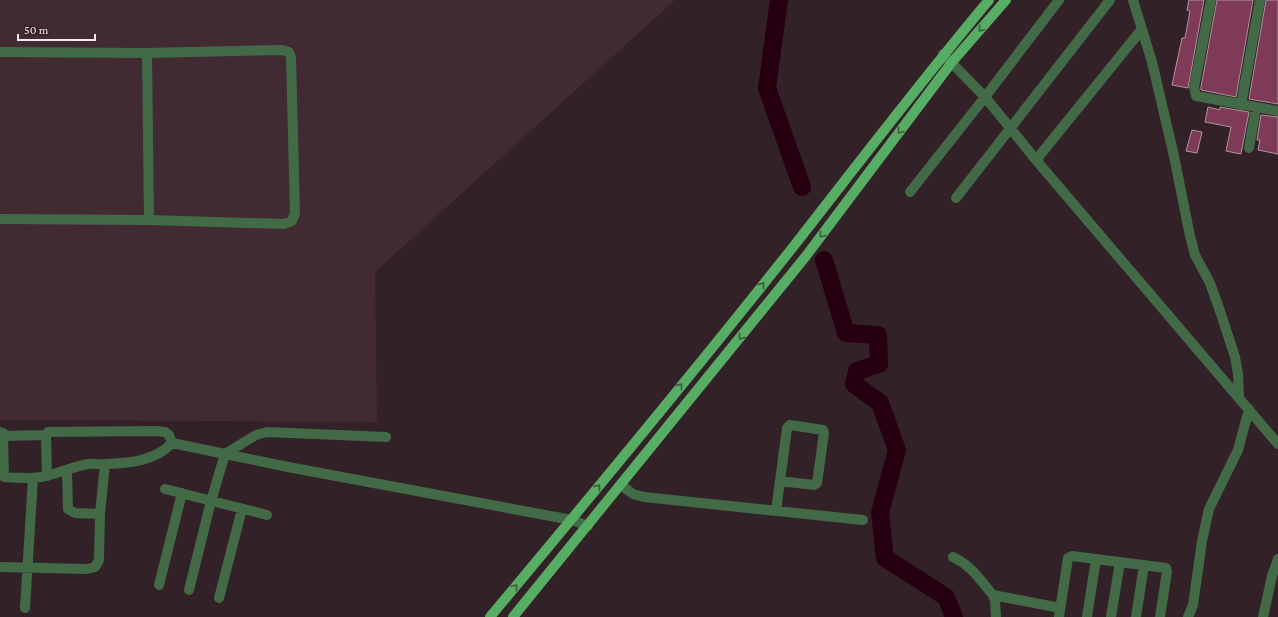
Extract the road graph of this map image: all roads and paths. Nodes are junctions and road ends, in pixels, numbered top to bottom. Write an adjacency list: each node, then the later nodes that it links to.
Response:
1 (988, 0): 11 (main road)
2 (1006, 0): 12 (main road, one-way to 12)
3 (1059, 0): 13 (street)
4 (1110, 0): 17 (street)
5 (1133, 0): 8 (street)
6 (1210, 0): 14 (street)
7 (1260, 0): 14 (street)
8 (1142, 29): 19 (street); 24 (street)
9 (0, 52): 10 (street)
10 (146, 53): 23 (street); 23 (street)
11 (943, 54): 12 (street); 46 (main road, one-way to 11)
12 (952, 62): 13 (street); 38 (main road, one-way to 38)
13 (986, 97): 17 (street); 20 (street)
14 (1241, 105): 15 (street)
15 (1256, 108): 16 (street); 18 (street)
16 (1278, 111)
17 (1011, 128): 19 (street); 21 (street)
18 (1249, 148)
19 (1036, 160): 24 (street)
20 (910, 192)
21 (956, 198)
22 (0, 219): 23 (street)
23 (149, 220)
24 (1239, 397): 25 (street)
25 (1249, 410): 30 (street); 69 (street)
26 (1, 434): 27 (street); 35 (street)
27 (46, 435): 29 (street); 34 (street)
28 (386, 437): 31 (street)
29 (172, 443): 31 (street); 32 (street)
30 (1278, 444)
31 (225, 454): 41 (street); 46 (street)
32 (105, 464): 33 (street); 44 (street)
33 (67, 471): 34 (street); 44 (street)
34 (47, 476): 36 (street)
35 (2, 478): 36 (street)
36 (34, 478): 55 (street)
37 (780, 481): 37 (street); 43 (street)
38 (621, 485): 43 (street); 48 (main road)
39 (165, 489): 40 (street)
40 (182, 493): 41 (street); 56 (street)
41 (211, 500): 42 (street); 57 (street)
42 (242, 509): 45 (street); 59 (street)
43 (776, 511): 47 (street)
44 (100, 514): 55 (street)
45 (266, 515)
46 (572, 520): 48 (street); 62 (main road, one-way to 46)
47 (864, 520)
48 (588, 526): 63 (main road)
49 (953, 557): 58 (street)
50 (1278, 558): 70 (street)
51 (1096, 559): 52 (street); 61 (street); 65 (street)
52 (1120, 562): 53 (street); 66 (street)
53 (1144, 565): 67 (street); 68 (street)
54 (0, 567): 55 (street)
55 (28, 567): 60 (street)
56 (159, 585)
57 (189, 590)
58 (993, 595): 61 (street); 64 (street)
59 (219, 598)
60 (25, 608)
61 (1060, 613)
62 (490, 617)
63 (513, 617)
64 (996, 617)
65 (1087, 617)
66 (1111, 617)
67 (1136, 617)
68 (1160, 617)
69 (1188, 617)
70 (1263, 617)

